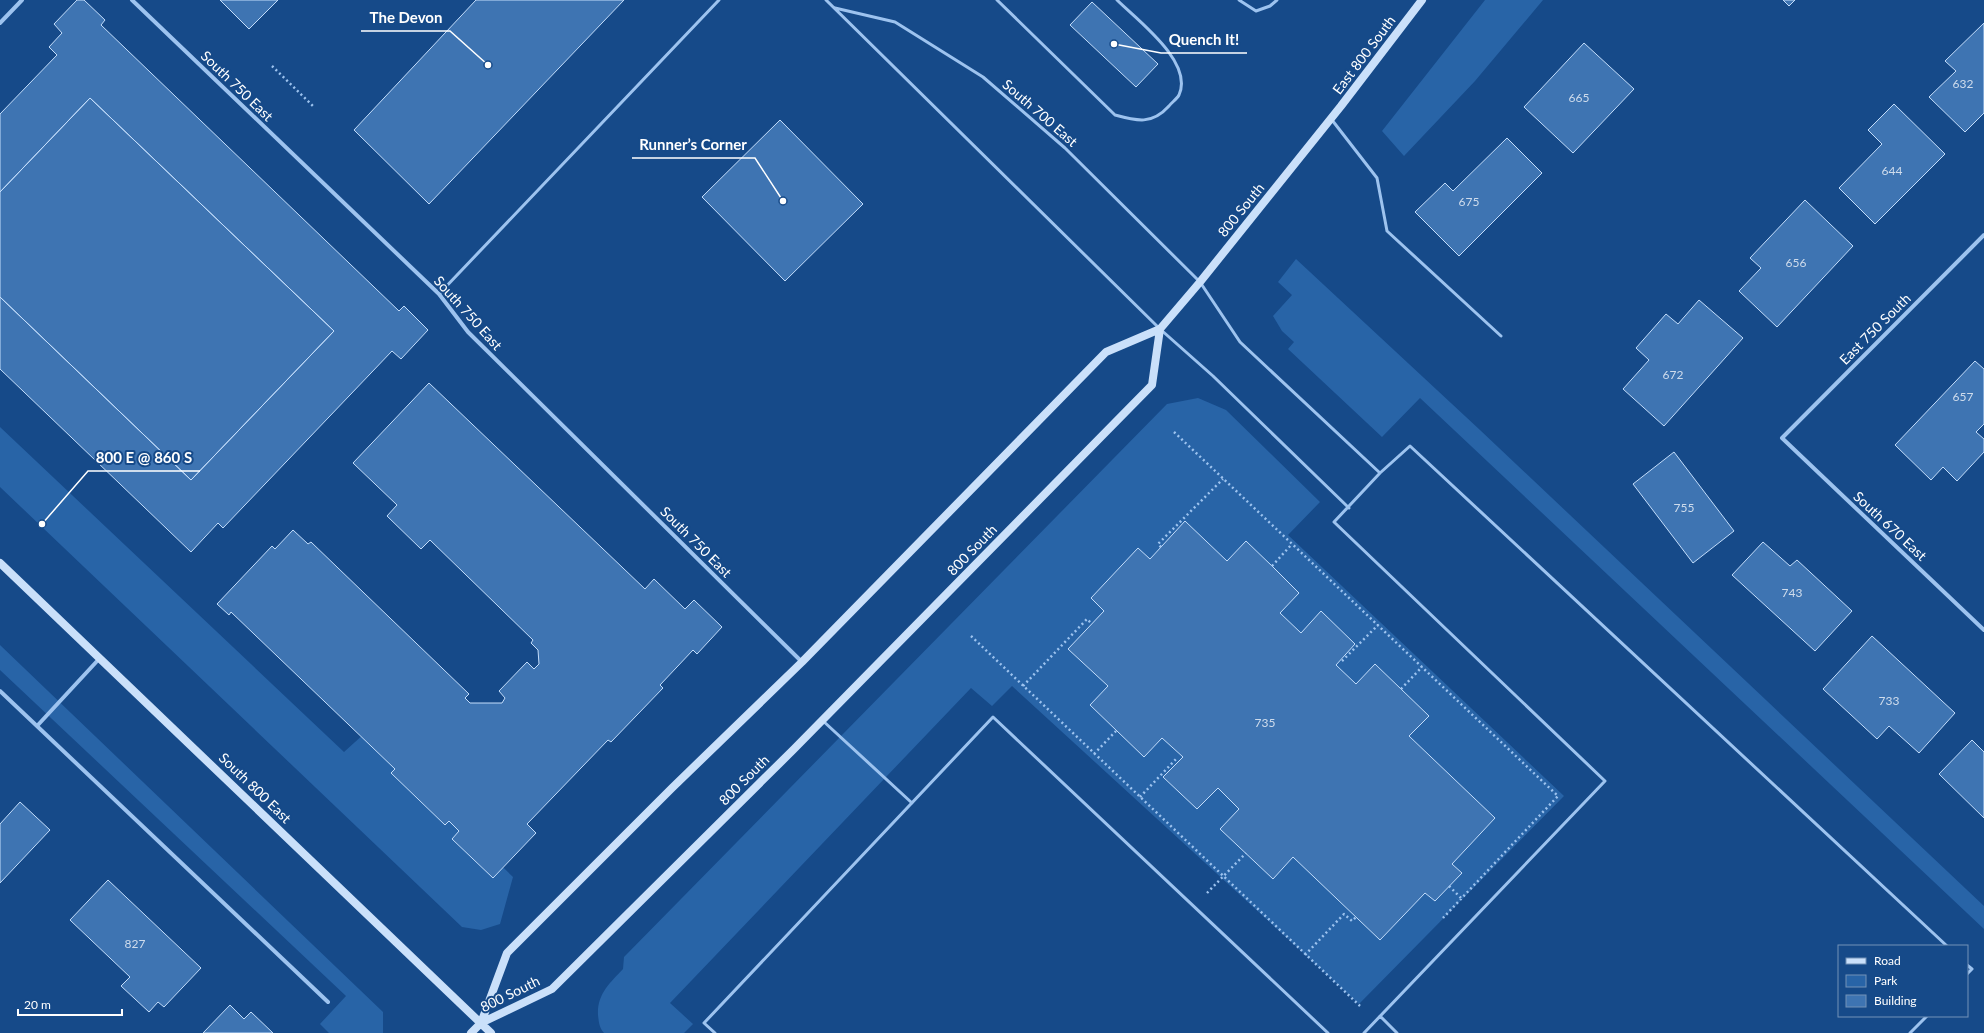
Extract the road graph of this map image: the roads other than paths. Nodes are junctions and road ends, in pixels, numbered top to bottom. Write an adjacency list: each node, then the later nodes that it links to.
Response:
1 (22, 0): 11 (street)
2 (132, 0): 16 (street, South 750 East)
3 (719, 0): 16 (lane)
4 (826, 0): 10 (lane, South 700 East)
5 (997, 0): 6 (lane)
6 (1117, 0)
7 (1239, 0): 8 (lane)
8 (1277, 0)
9 (1422, 0): 12 (main road, East 800 South)
10 (835, 8): 15 (lane, South 700 East); 17 (lane, South 700 East)
11 (0, 23)
12 (1341, 106): 13 (main road, 800 South)
13 (1331, 118): 15 (main road, 800 South); 18 (lane)
14 (1984, 235): 19 (street, East 750 South)
15 (1200, 282): 17 (main road, 800 South); 20 (lane, South 700 East)
16 (439, 294): 25 (street, South 750 East)
17 (1160, 329): 21 (lane, South 700 East); 25 (main road, 800 South); 27 (main road, 800 South)
18 (1501, 336)
19 (1782, 438): 23 (street, South 670 East)
20 (1380, 473): 21 (lane); 30 (lane)
21 (1349, 508): 34 (lane)
22 (0, 563): 24 (main road, South 800 East)
23 (1984, 630)
24 (99, 659): 28 (street); 36 (main road, South 800 East)
25 (802, 662): 36 (main road, 800 South)
26 (0, 691): 28 (street)
27 (822, 720): 29 (lane); 36 (main road, 800 South)
28 (38, 726): 33 (street)
29 (912, 803): 39 (lane); 40 (lane)
30 (1946, 945)
31 (1968, 966): 32 (lane)
32 (1968, 973)
33 (328, 1002)
34 (1380, 1016): 41 (lane); 42 (lane)
35 (1926, 1017): 43 (lane)
36 (481, 1023): 37 (main road); 38 (main road, South 800 East)
37 (471, 1033)
38 (491, 1033)
39 (715, 1033)
40 (1328, 1033)
41 (1364, 1033)
42 (1397, 1033)
43 (1910, 1033)

